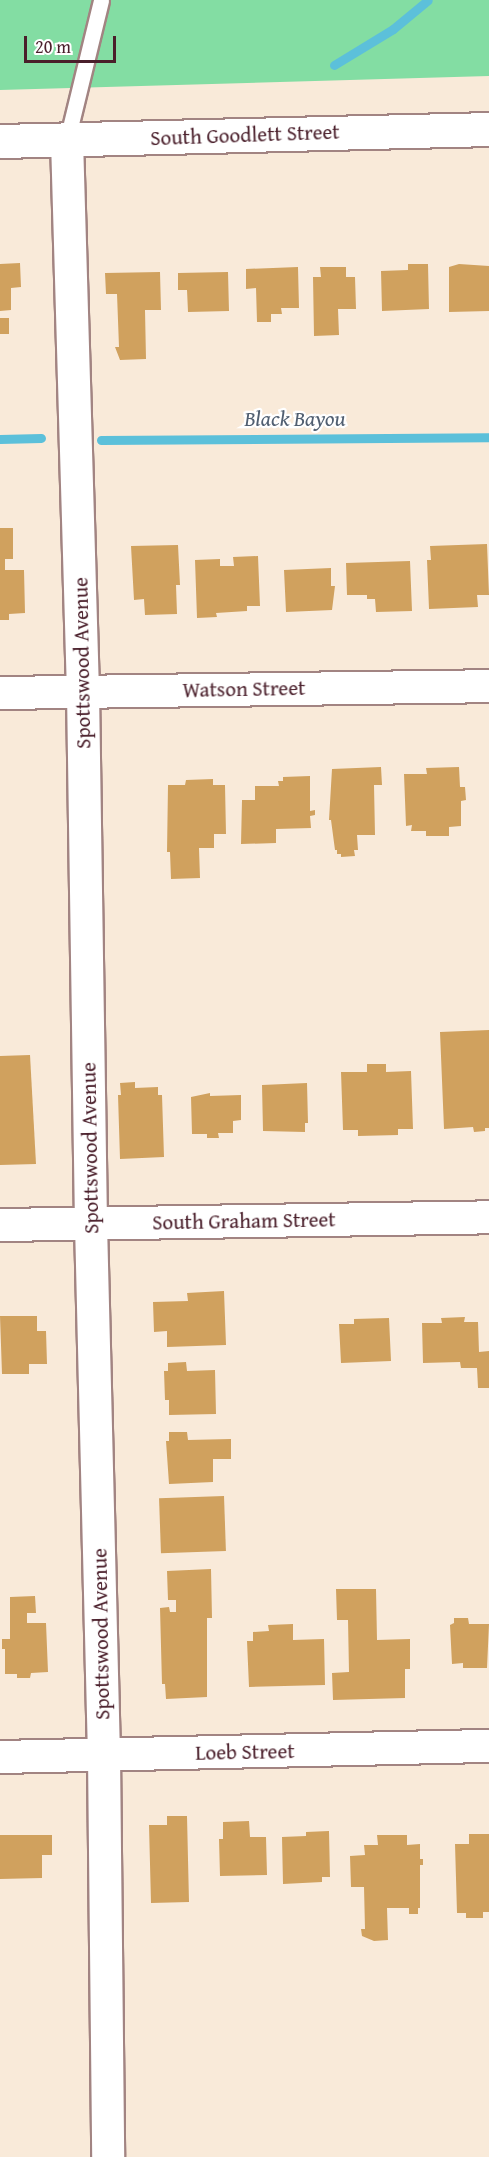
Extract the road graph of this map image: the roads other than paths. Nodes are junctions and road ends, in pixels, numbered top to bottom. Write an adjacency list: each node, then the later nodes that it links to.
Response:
1 (101, 0): 3 (lane)
2 (489, 129): 3 (main road, South Goodlett Street)
3 (67, 140): 4 (main road, South Goodlett Street); 6 (street, Spottswood Avenue)
4 (0, 141)
5 (489, 686): 6 (street, Watson Street)
6 (83, 691): 7 (street, Watson Street); 9 (street, Spottswood Avenue)
7 (0, 693)
8 (489, 1217): 9 (street, South Graham Street)
9 (91, 1224): 10 (street, South Graham Street); 12 (street, Spottswood Avenue)
10 (0, 1225)
11 (489, 1746): 12 (street, Loeb Street)
12 (104, 1755): 13 (street, Loeb Street); 14 (street, Spottswood Avenue)
13 (0, 1757)
14 (108, 2157)

